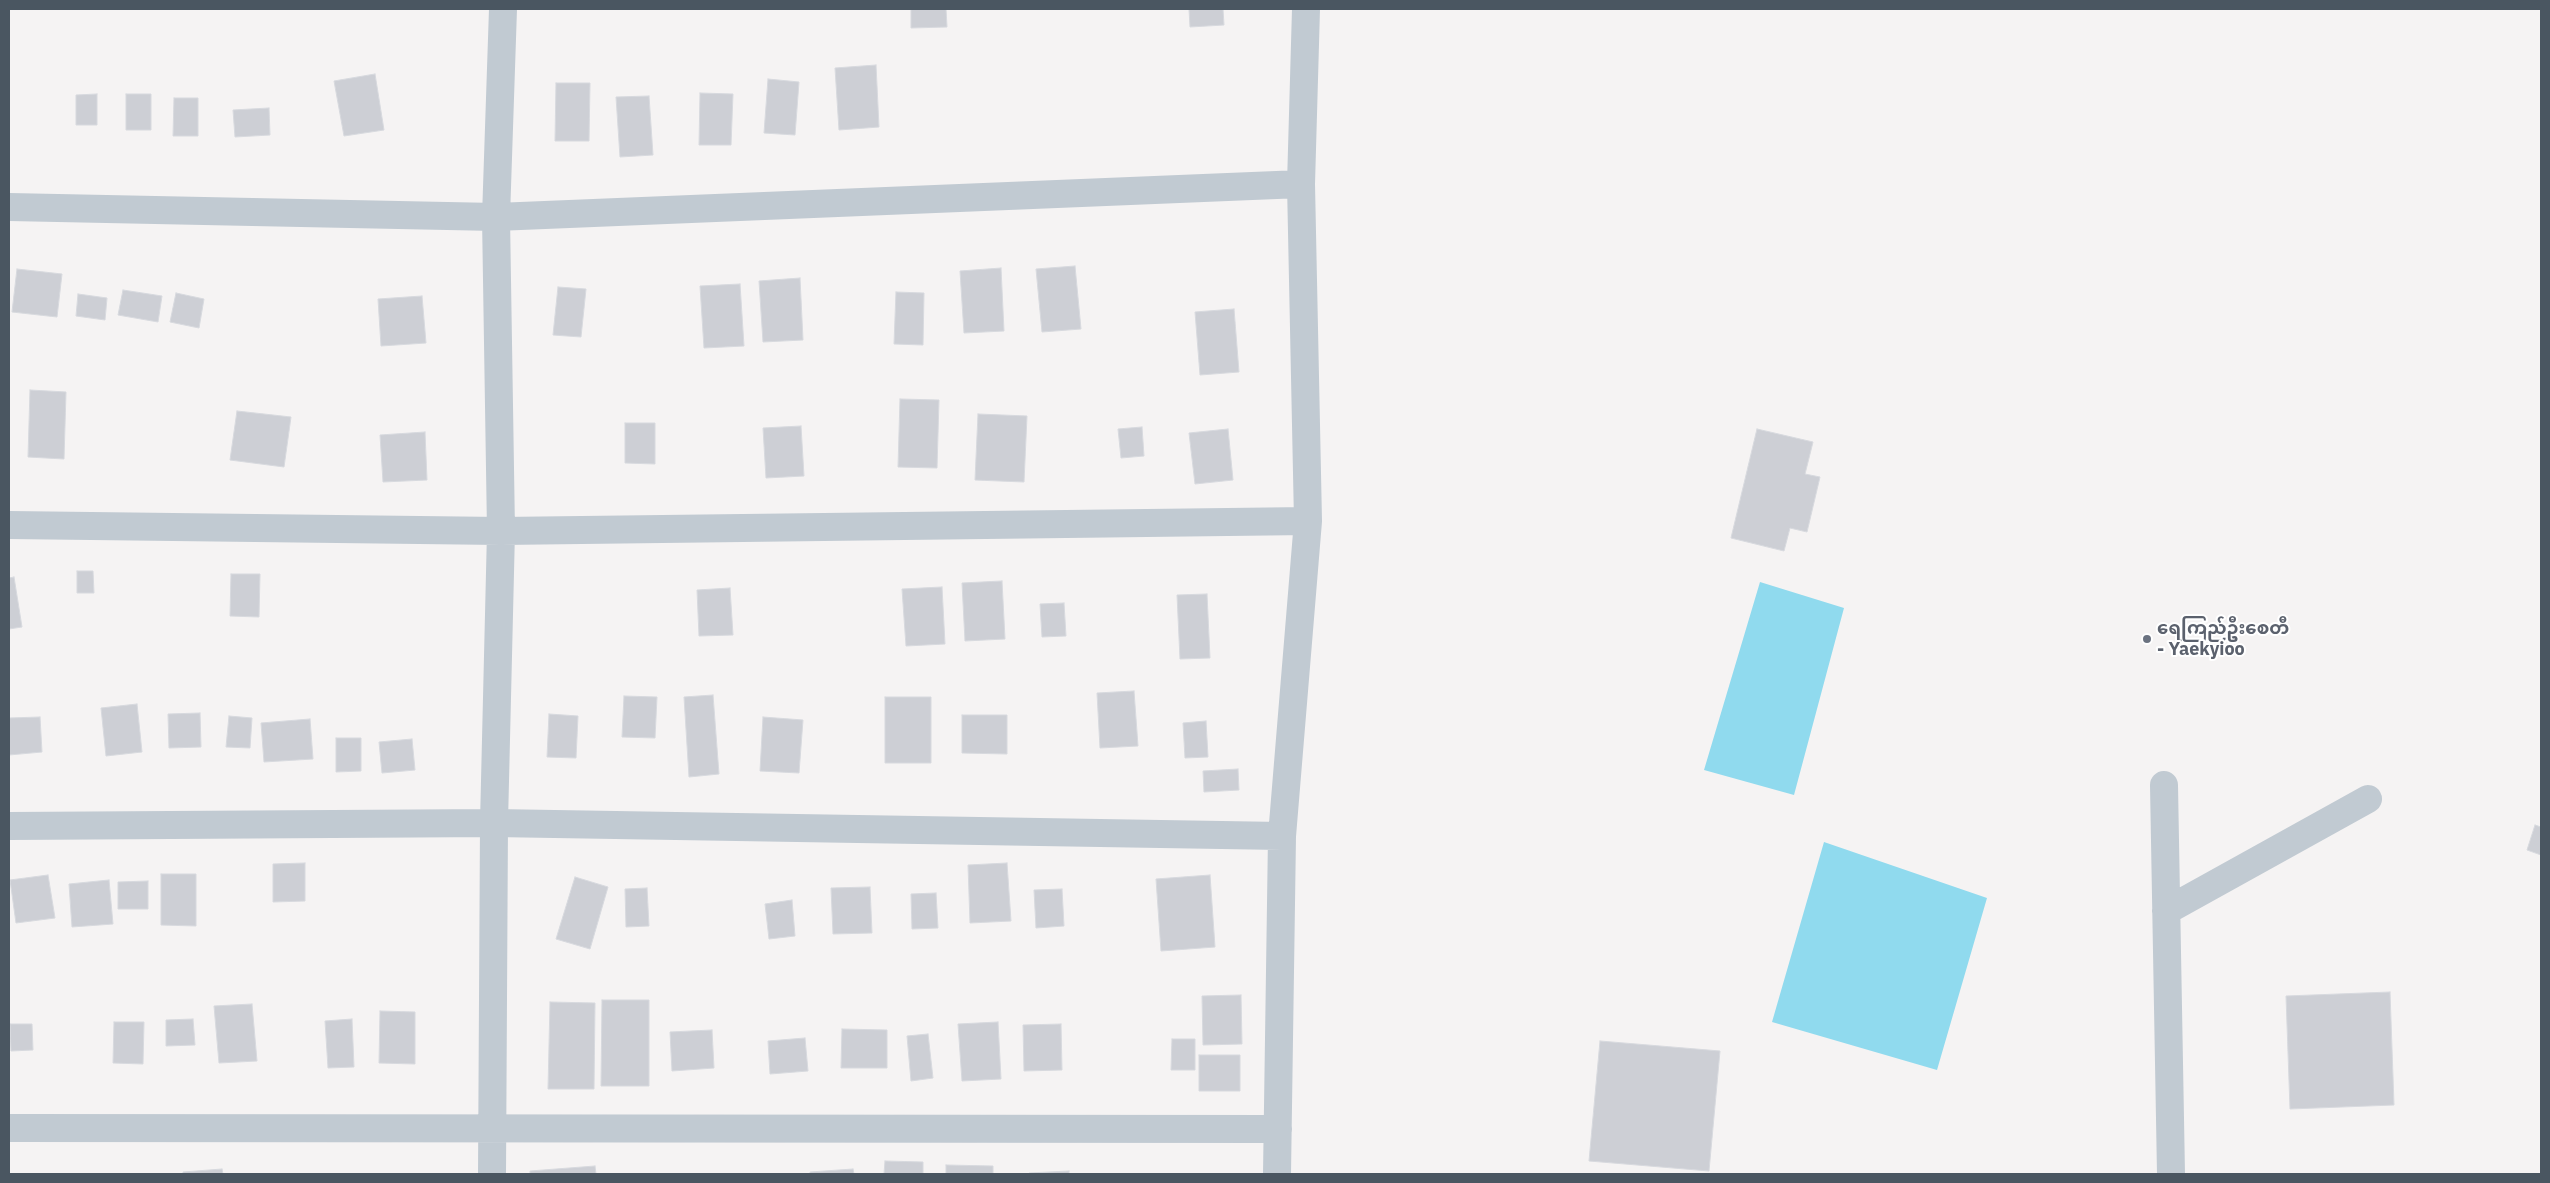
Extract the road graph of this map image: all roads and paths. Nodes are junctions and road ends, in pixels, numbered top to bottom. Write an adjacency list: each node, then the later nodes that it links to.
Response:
1 (503, 9): 5 (street)
2 (1306, 9): 3 (street)
3 (1301, 184): 5 (street); 6 (street)
4 (9, 206): 5 (street)
5 (496, 217): 8 (street)
6 (1308, 521): 8 (street); 13 (street)
7 (9, 525): 8 (street)
8 (501, 531): 11 (street)
9 (2164, 785): 14 (street)
10 (2368, 798): 14 (street)
11 (494, 823): 12 (street); 13 (street); 16 (street)
12 (9, 826)
13 (1282, 836): 17 (street)
14 (2166, 911): 20 (street)
15 (9, 1128): 16 (street)
16 (493, 1129): 17 (street); 18 (street)
17 (1278, 1129): 19 (street)
18 (492, 1174)
19 (1277, 1174)
20 (2171, 1174)

